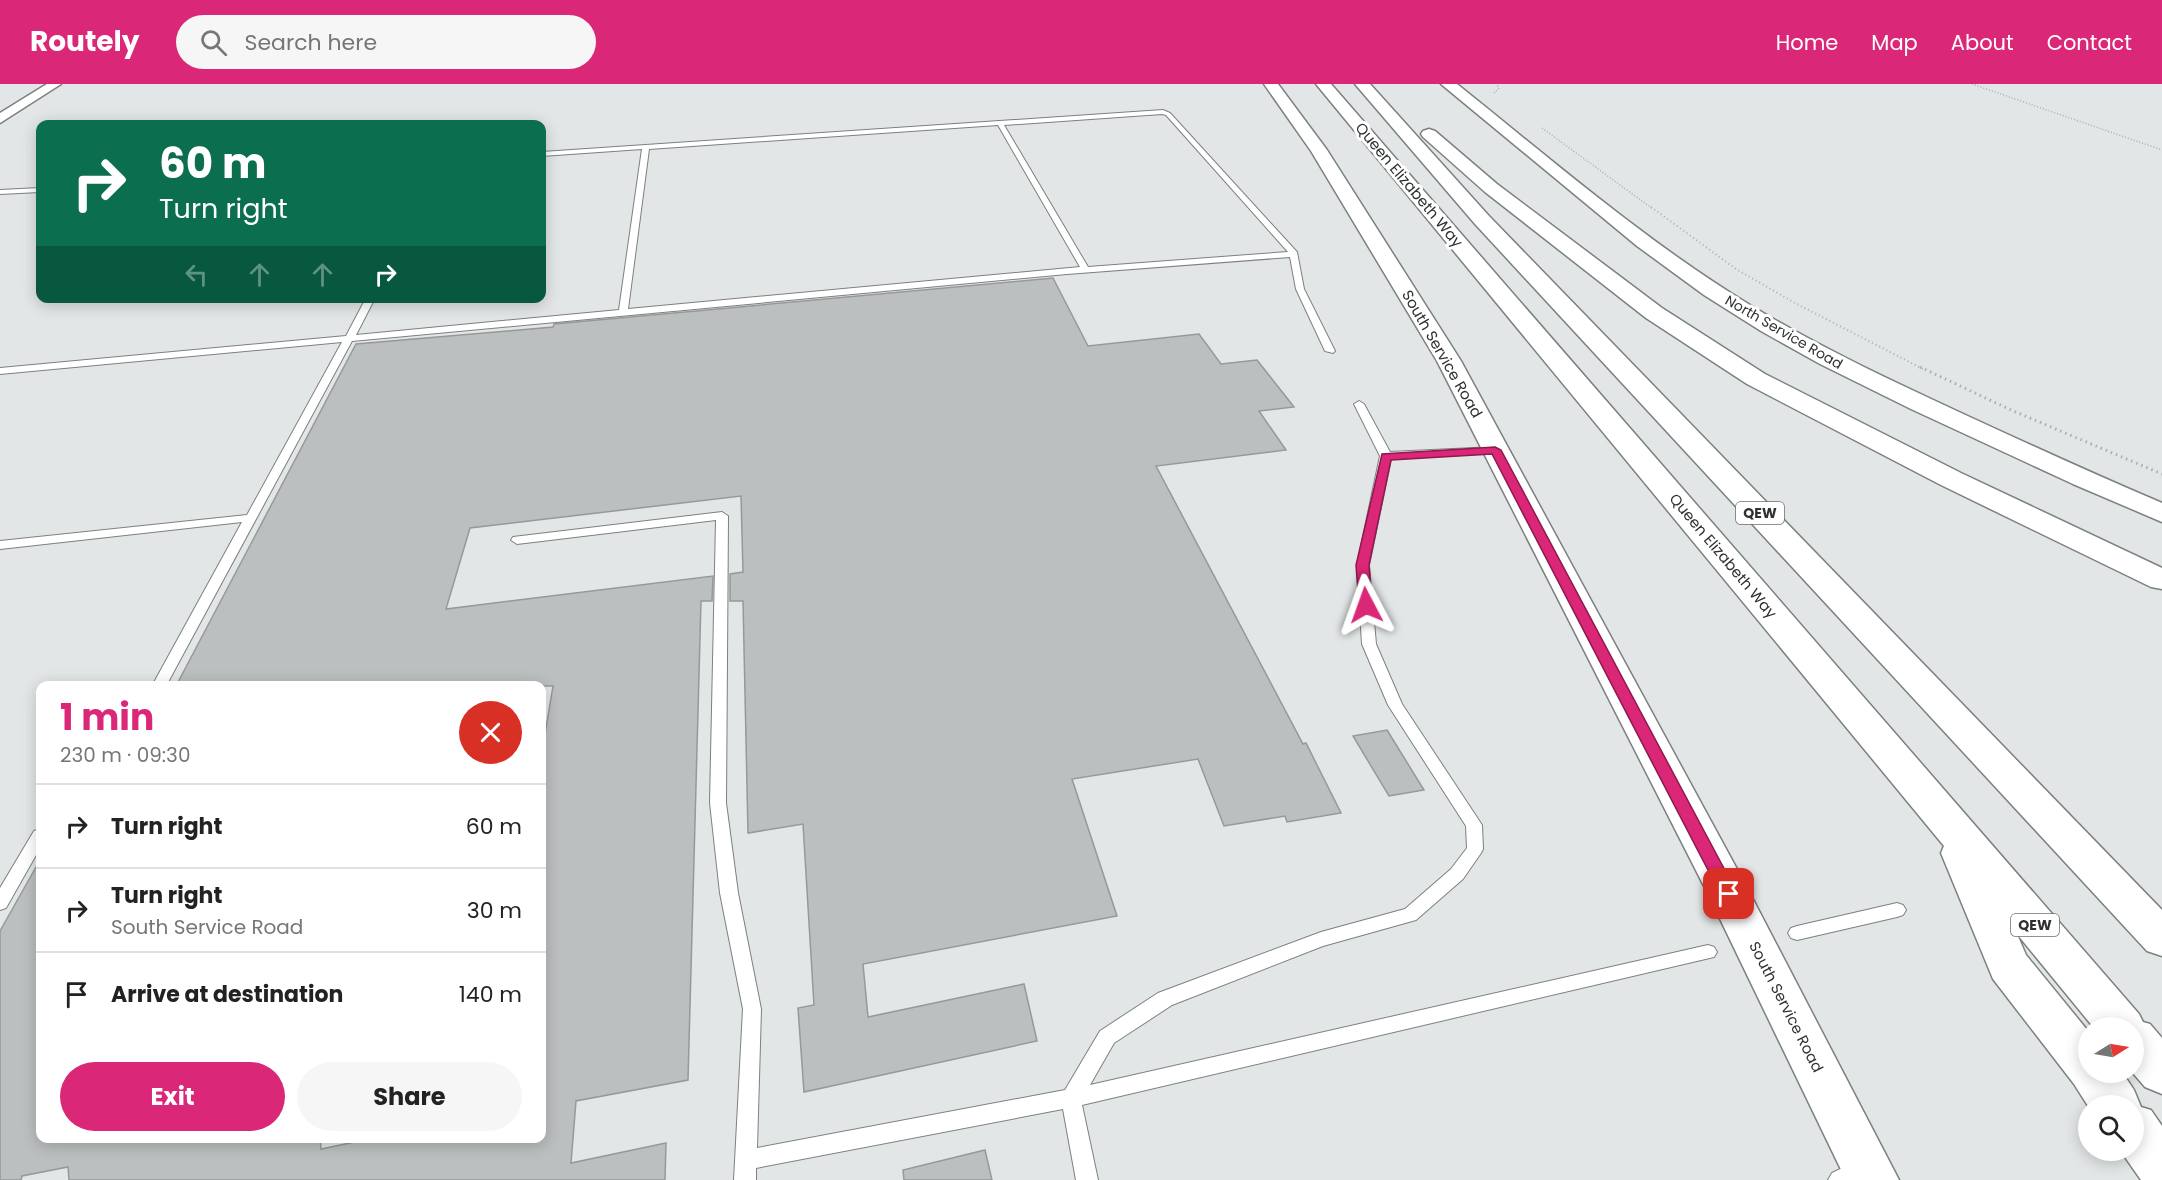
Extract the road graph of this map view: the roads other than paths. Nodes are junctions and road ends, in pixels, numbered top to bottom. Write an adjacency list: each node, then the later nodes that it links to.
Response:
1 (55, 84): 7 (street)
2 (1271, 84): 21 (main road, South Service Road)
3 (1323, 84): 29 (main road, Queen Elizabeth Way / QEW)
4 (1362, 84): 34 (main road, Queen Elizabeth Way / QEW)
5 (1372, 84): 27 (main road)
6 (1448, 84): 23 (main road, North Service Road)
7 (0, 119)
8 (1000, 123): 9 (lane); 13 (lane); 14 (lane)
9 (646, 147): 10 (lane); 16 (lane)
10 (546, 154)
11 (36, 190): 12 (lane)
12 (0, 192)
13 (1294, 254): 14 (lane); 18 (lane)
14 (1086, 270): 16 (lane)
15 (368, 303): 17 (lane)
16 (623, 312): 17 (lane)
17 (347, 340): 19 (lane); 24 (lane)
18 (1330, 351)
19 (0, 371)
20 (1359, 404): 22 (lane)
21 (1495, 450): 22 (lane); 44 (main road, South Service Road)
22 (1386, 456): 40 (lane)
23 (2162, 513)
24 (250, 518): 26 (lane); 28 (lane)
25 (517, 540): 43 (lane)
26 (0, 545)
27 (2162, 580)
28 (162, 681)
29 (1948, 821): 36 (main road, Queen Elizabeth Way / QEW); 38 (main road)
30 (36, 842): 31 (lane)
31 (0, 903)
32 (1897, 910): 33 (lane)
33 (1797, 933)
34 (2162, 938)
35 (1708, 952): 40 (lane)
36 (2114, 1017)
37 (2144, 1052): 39 (main road)
38 (2078, 1054)
39 (2162, 1072)
40 (1071, 1098): 43 (lane); 45 (lane)
41 (2144, 1142): 42 (main road)
42 (2162, 1167)
43 (746, 1170)
44 (1860, 1175)
45 (1087, 1180)

